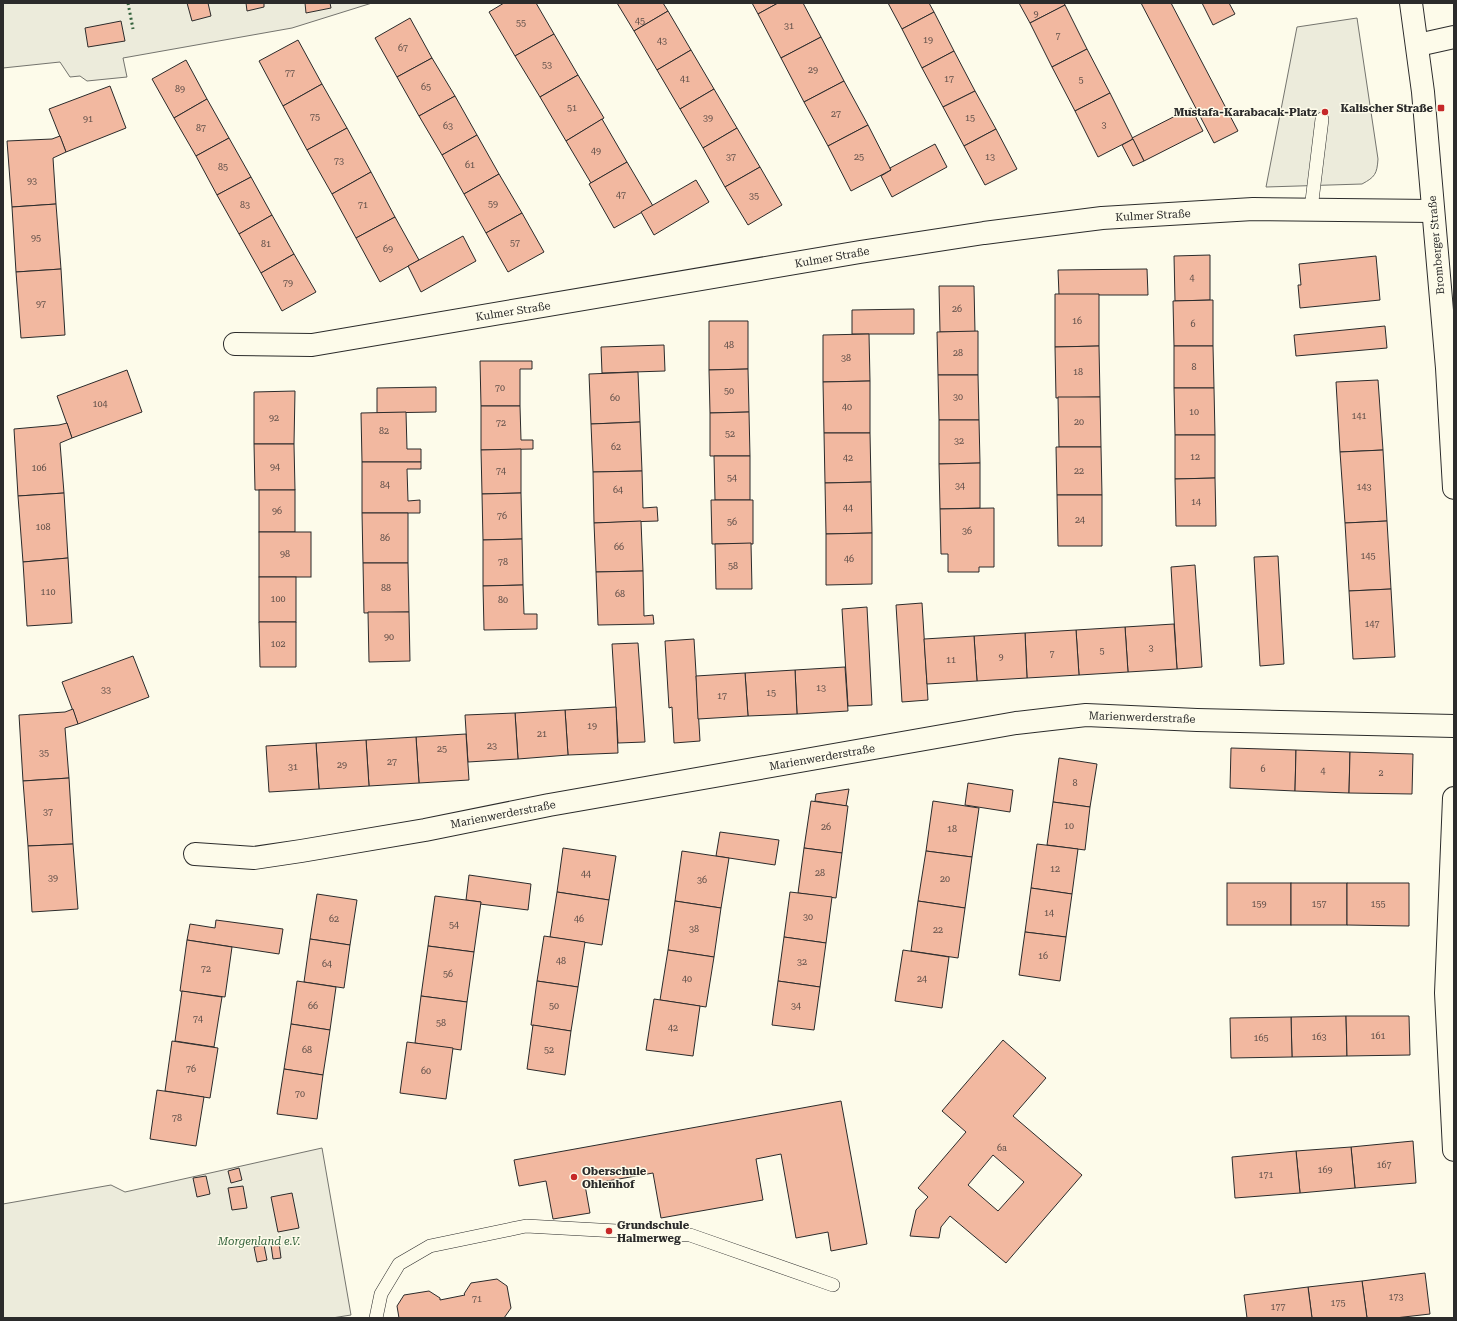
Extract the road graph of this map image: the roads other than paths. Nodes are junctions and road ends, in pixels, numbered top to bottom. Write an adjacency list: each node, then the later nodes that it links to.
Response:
1 (1411, 3): 3 (street, Bromberger Straße)
2 (1454, 37): 3 (street)
3 (1418, 45): 6 (street, Bromberger Straße)
4 (1322, 119): 5 (lane)
5 (1312, 209): 6 (street, Kulmer Straße); 7 (street, Kulmer Straße)
6 (1433, 211): 8 (street, Bromberger Straße)
7 (235, 344)
8 (1454, 488)
9 (1454, 726): 11 (street, Marienwerderstraße)
10 (1454, 798): 12 (street)
11 (195, 854)
12 (1454, 1150)
13 (833, 1285): 14 (lane)
14 (376, 1318)

